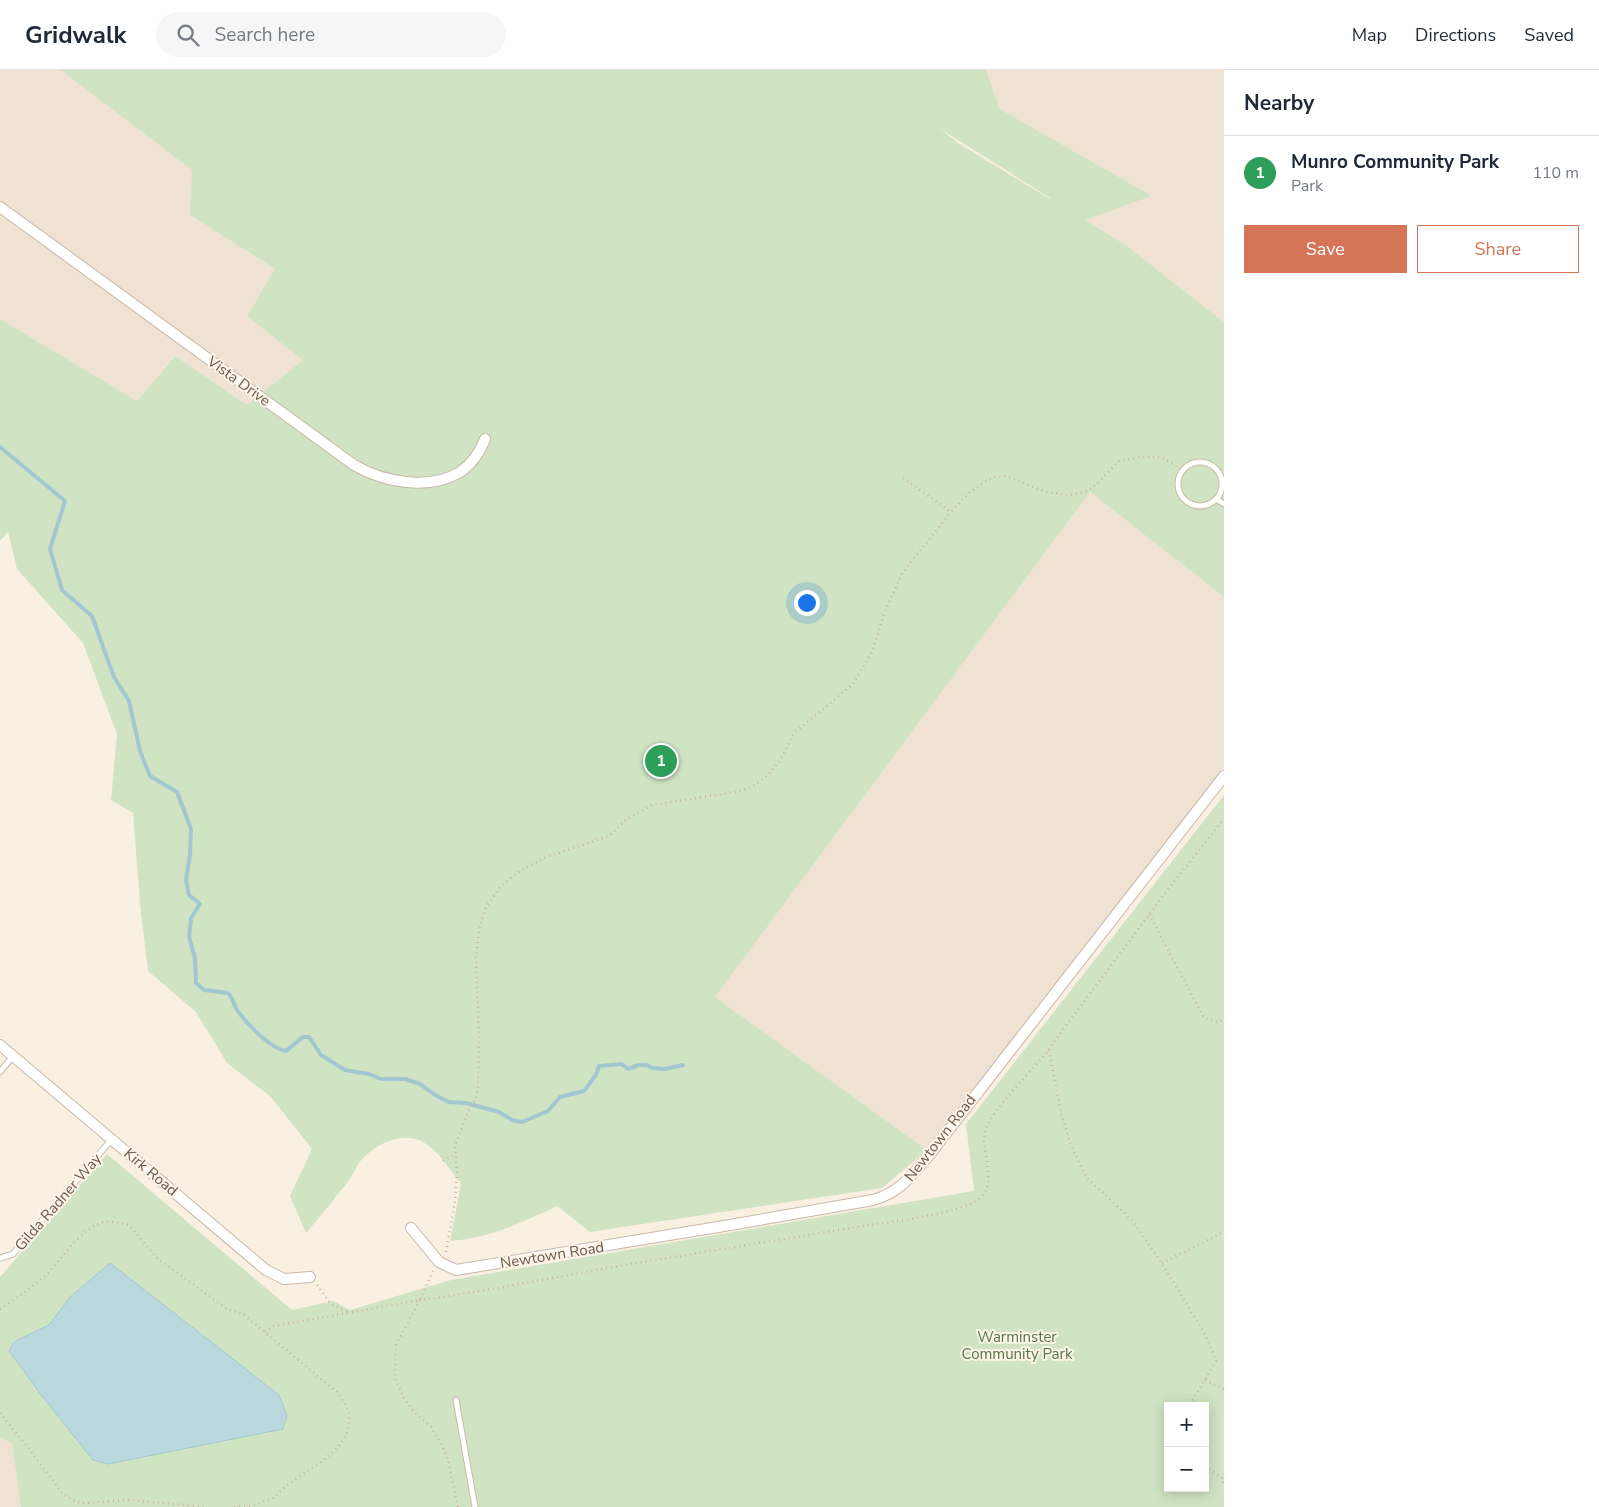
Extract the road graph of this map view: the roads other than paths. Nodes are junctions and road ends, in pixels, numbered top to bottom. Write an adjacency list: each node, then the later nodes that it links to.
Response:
1 (0, 207): 2 (street, Vista Drive)
2 (486, 439)
3 (1216, 499): 3 (lane); 4 (lane)
4 (1224, 504)
5 (1224, 776): 10 (street, Newtown Road)
6 (0, 1045): 7 (street, Kirk Road)
7 (13, 1056): 8 (lane); 9 (street, Kirk Road)
8 (0, 1072)
9 (112, 1139): 11 (lane, Gilda Radner Way); 12 (street, Kirk Road)
10 (411, 1228)
11 (0, 1258)
12 (310, 1277)
13 (456, 1400): 14 (lane)
14 (475, 1507)

